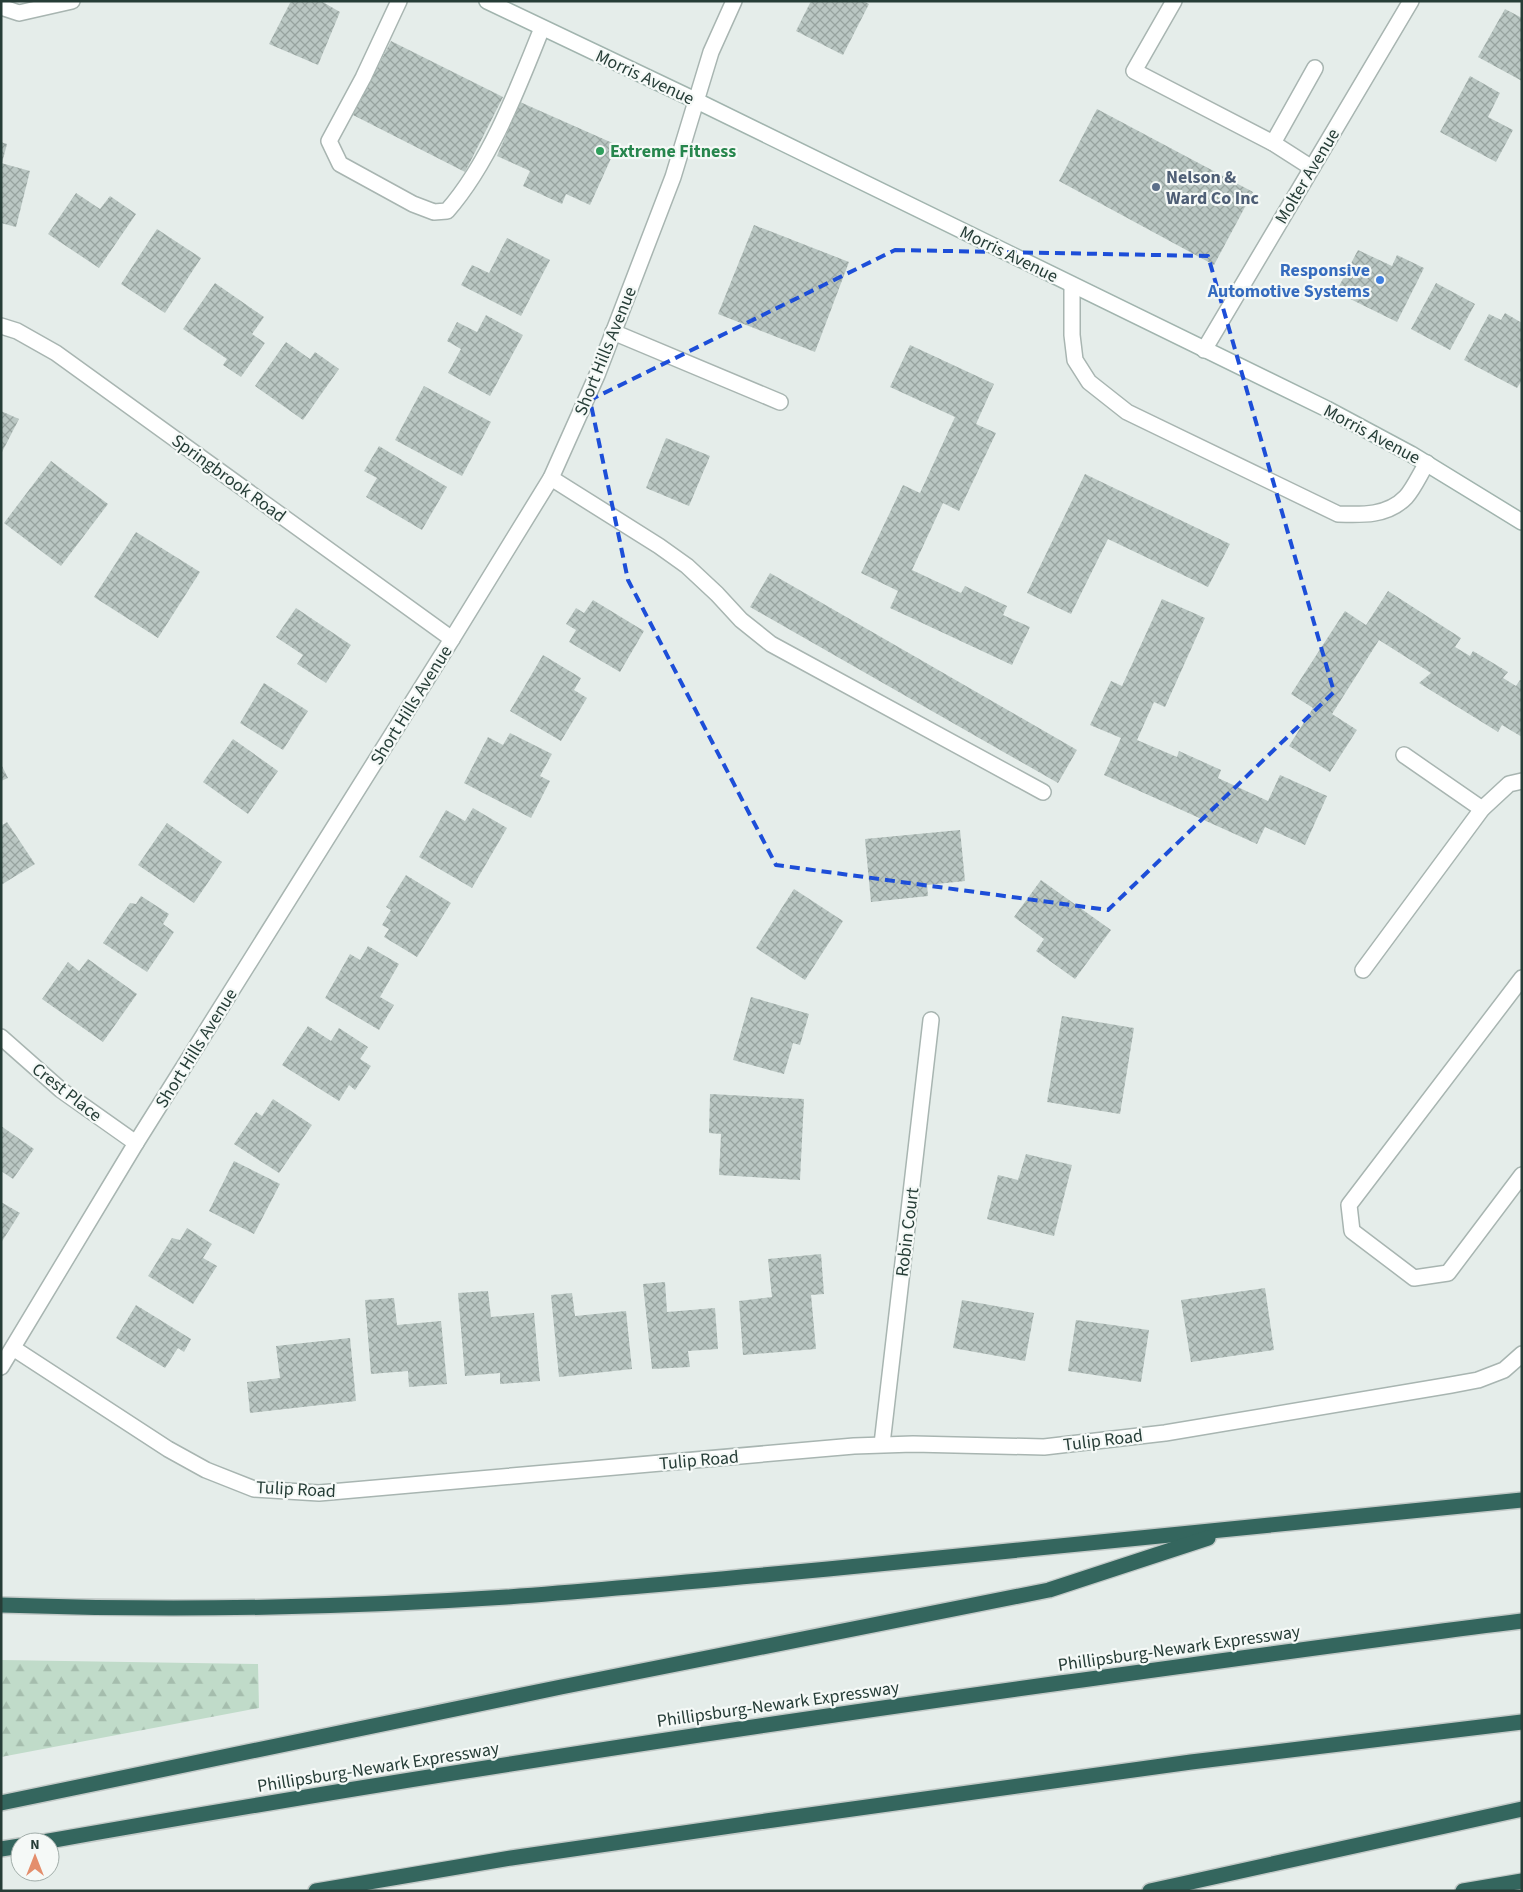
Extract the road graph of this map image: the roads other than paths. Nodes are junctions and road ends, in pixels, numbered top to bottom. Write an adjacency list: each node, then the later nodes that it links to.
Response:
1 (72, 1): 7 (street)
2 (399, 1): 8 (street)
3 (487, 1): 8 (street, Morris Avenue)
4 (734, 1): 10 (street, Short Hills Avenue)
5 (1174, 1): 11 (street)
6 (1411, 1): 12 (street, Molter Avenue)
7 (1, 7)
8 (542, 28): 10 (street, Morris Avenue)
9 (1315, 68): 11 (street)
10 (696, 101): 13 (street, Morris Avenue); 15 (street, Short Hills Avenue)
11 (1273, 143): 12 (street)
12 (1312, 168): 16 (street, Molter Avenue)
13 (1072, 285): 16 (street, Morris Avenue); 18 (street)
14 (1, 326): 21 (street, Springbrook Road)
15 (613, 332): 17 (street); 19 (street, Short Hills Avenue)
16 (1204, 350): 18 (street, Morris Avenue)
17 (780, 402)
18 (1427, 463): 20 (street, Morris Avenue)
19 (551, 478): 21 (street, Short Hills Avenue); 24 (street)
20 (1522, 522)
21 (452, 639): 30 (street, Short Hills Avenue)
22 (1404, 755): 25 (street)
23 (1522, 781): 25 (street)
24 (1042, 792)
25 (1482, 809): 26 (street)
26 (1363, 970)
27 (1522, 978): 31 (street)
28 (931, 1020): 35 (street, Robin Court)
29 (1, 1036): 30 (street, Crest Place)
30 (136, 1143): 32 (street, Short Hills Avenue)
31 (1522, 1175)
32 (13, 1348): 34 (street, Short Hills Avenue); 35 (street, Tulip Road)
33 (1522, 1354): 35 (street, Tulip Road)
34 (1, 1367)
35 (882, 1444)
36 (1522, 1500): 37 (highway)
37 (1236, 1529): 38 (highway); 41 (highway)
38 (1, 1604)
39 (1522, 1621): 43 (highway, Phillipsburg-Newark Expressway)
40 (1522, 1722): 45 (highway)
41 (1, 1803)
42 (1522, 1809): 46 (highway)
43 (60, 1839)
44 (1522, 1880): 47 (highway)
45 (316, 1891)
46 (1150, 1891)
47 (1463, 1891)

